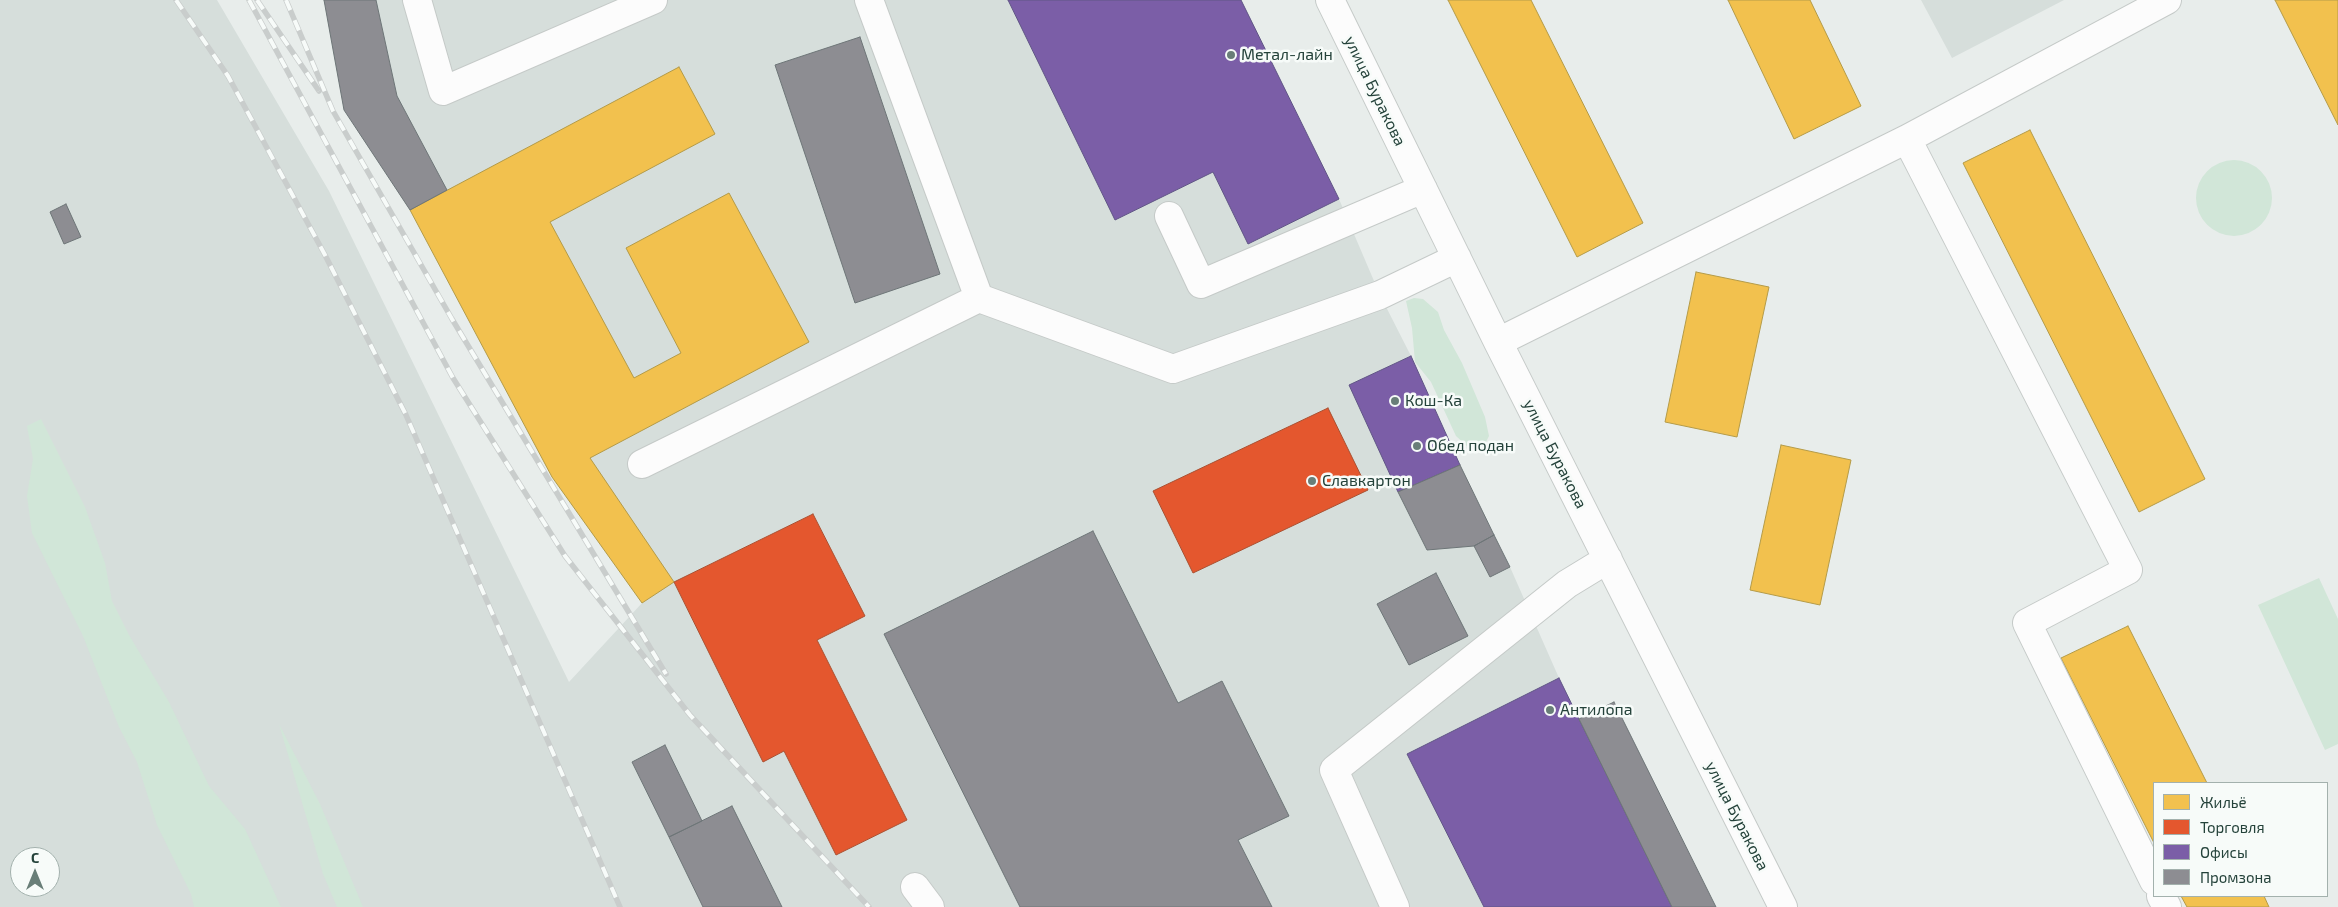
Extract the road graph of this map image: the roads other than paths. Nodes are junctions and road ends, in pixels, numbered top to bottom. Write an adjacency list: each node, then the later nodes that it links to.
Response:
1 (417, 0): 2 (street)
2 (653, 0)
3 (869, 0): 10 (street)
4 (1330, 0): 7 (street, улица Буракова)
5 (2167, 0): 6 (street)
6 (1907, 138): 11 (street); 14 (street)
7 (1423, 189): 8 (street); 9 (street, улица Буракова)
8 (1169, 216)
9 (1457, 258): 10 (street); 11 (street, улица Буракова)
10 (979, 298): 12 (street)
11 (1498, 342): 13 (street, улица Буракова)
12 (642, 464)
13 (1608, 559): 15 (street); 16 (street, улица Буракова)
14 (2153, 879)
15 (1395, 907)
16 (1783, 907)

